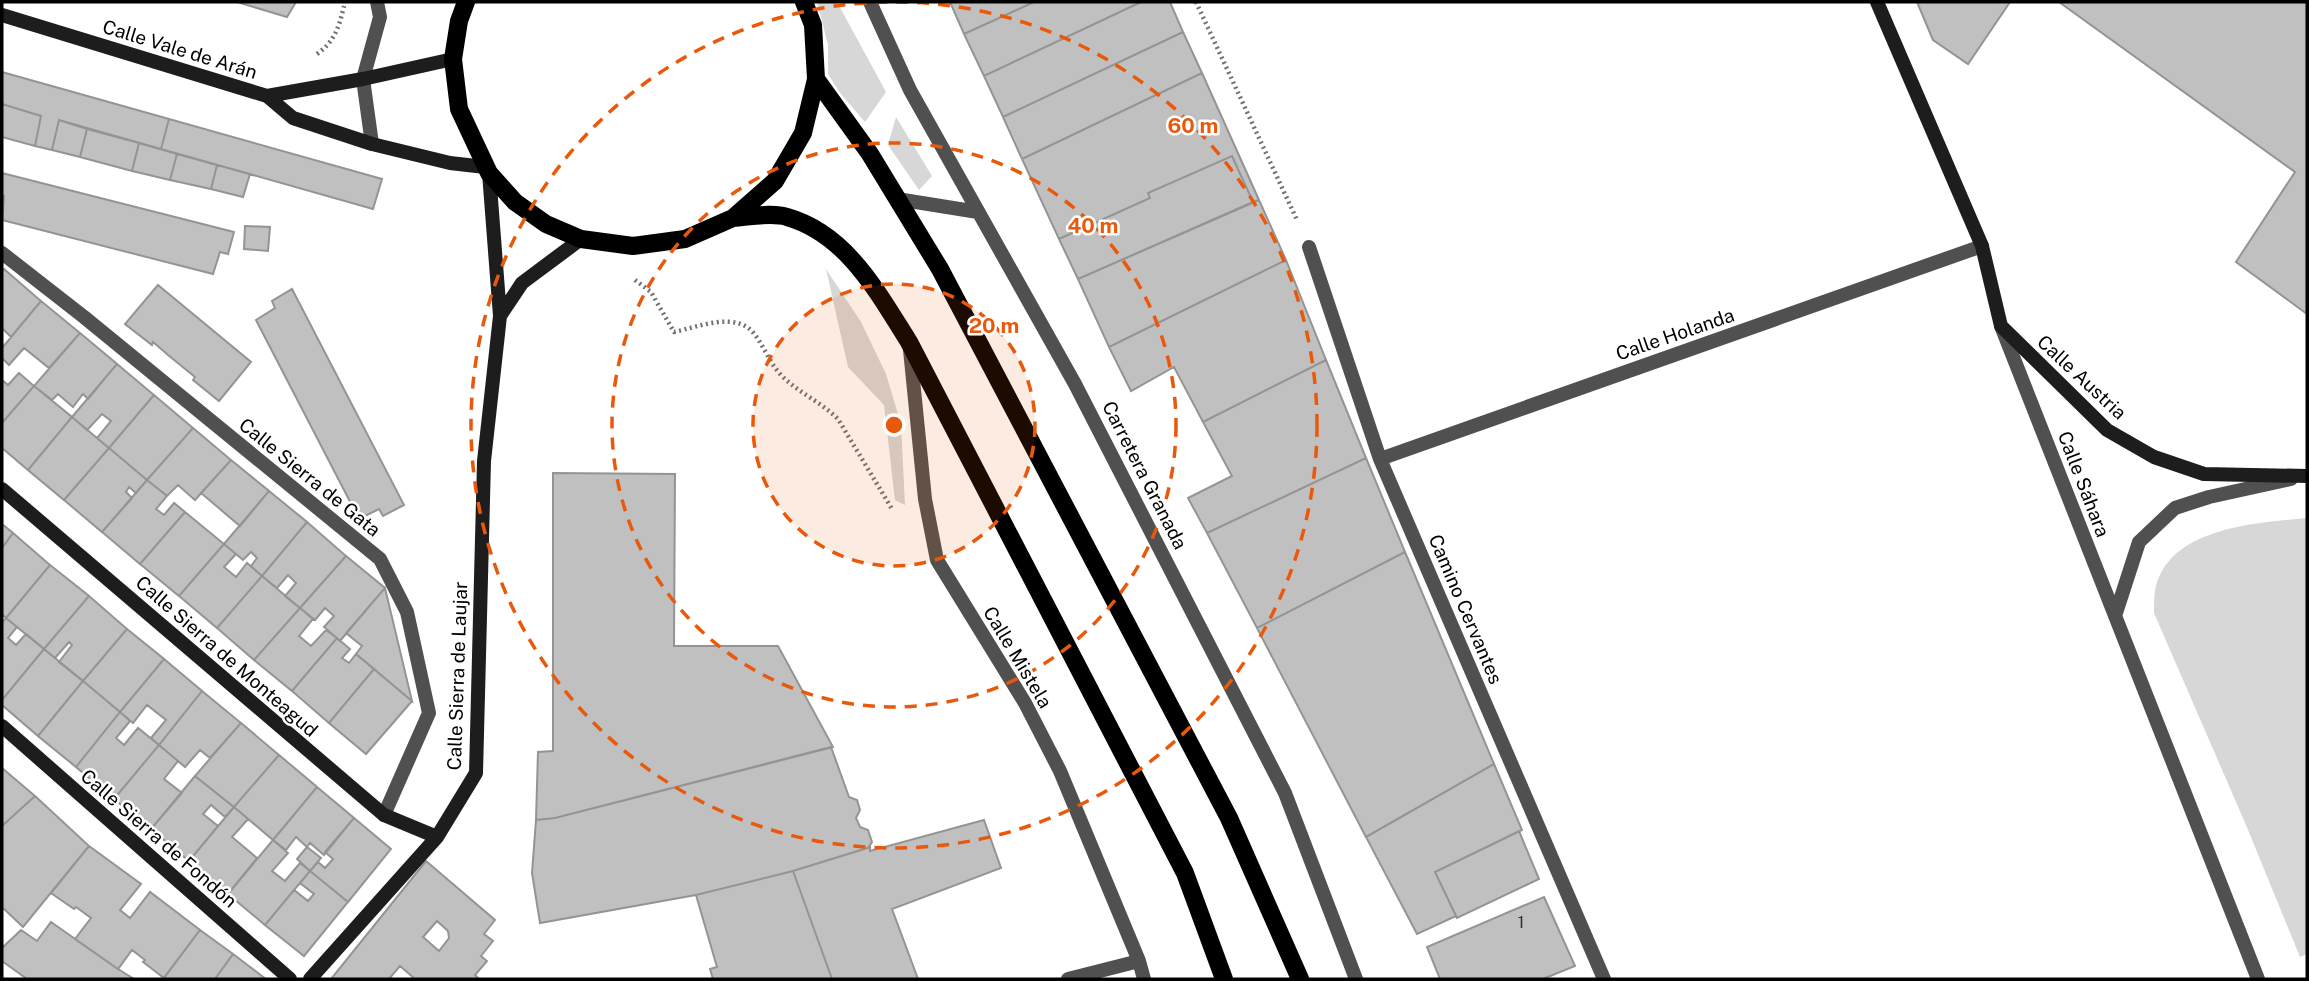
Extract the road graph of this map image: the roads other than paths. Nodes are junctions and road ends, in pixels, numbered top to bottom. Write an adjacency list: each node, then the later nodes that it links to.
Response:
1 (377, 2): 8 (street)
2 (466, 2): 7 (main road)
3 (804, 2): 9 (main road)
4 (870, 2): 14 (street, Carretera Granada)
5 (1878, 2): 17 (street, Calle Sáhara)
6 (2, 15): 10 (street, Calle Vale de Arán)
7 (453, 59): 8 (street, Calle Vale de Arán); 12 (main road)
8 (363, 79): 10 (street, Calle Vale de Arán); 11 (street)
9 (816, 79): 13 (main road); 15 (main road)
10 (267, 96): 11 (street, Calle Vale de Arán)
11 (372, 144): 12 (street, Calle Vale de Arán)
12 (487, 170): 16 (main road); 20 (street, Calle Sierra de Laujar)
13 (897, 199): 14 (street); 36 (main road)
14 (978, 212): 37 (street, Carretera Granada)
15 (733, 218): 16 (main road); 22 (main road)
16 (581, 239): 20 (street, Calle Sierra de Laujar)
17 (1982, 246): 21 (street, Calle Sáhara); 23 (street, Calle Holanda)
18 (1309, 247): 23 (street, Camino Cervantes)
19 (2, 253): 28 (street, Calle Sierra de Gata)
20 (500, 316): 29 (street, Calle Sierra de Laujar)
21 (2001, 327): 24 (street, Calle Austria); 26 (street, Calle Sáhara)
22 (909, 342): 30 (street, Calle Mistela); 35 (main road)
23 (1381, 459): 38 (street, Camino Cervantes)
24 (2306, 476): 26 (street, Calle Austria)
25 (2, 489): 28 (street, Calle Sierra de Monteagud)
26 (2115, 616): 39 (street, Calle Sáhara)
27 (2, 726): 31 (street, Calle Sierra de Fondón)
28 (384, 816): 29 (street, Calle Sierra de Monteagud)
29 (437, 837): 32 (street, Calle Sierra de Laujar)
30 (1139, 961): 33 (street); 34 (street, Calle Mistela)
31 (290, 979)
32 (310, 979)
33 (1068, 979)
34 (1144, 979)
35 (1224, 979)
36 (1300, 979)
37 (1356, 979)
38 (1604, 979)
39 (2258, 979)

